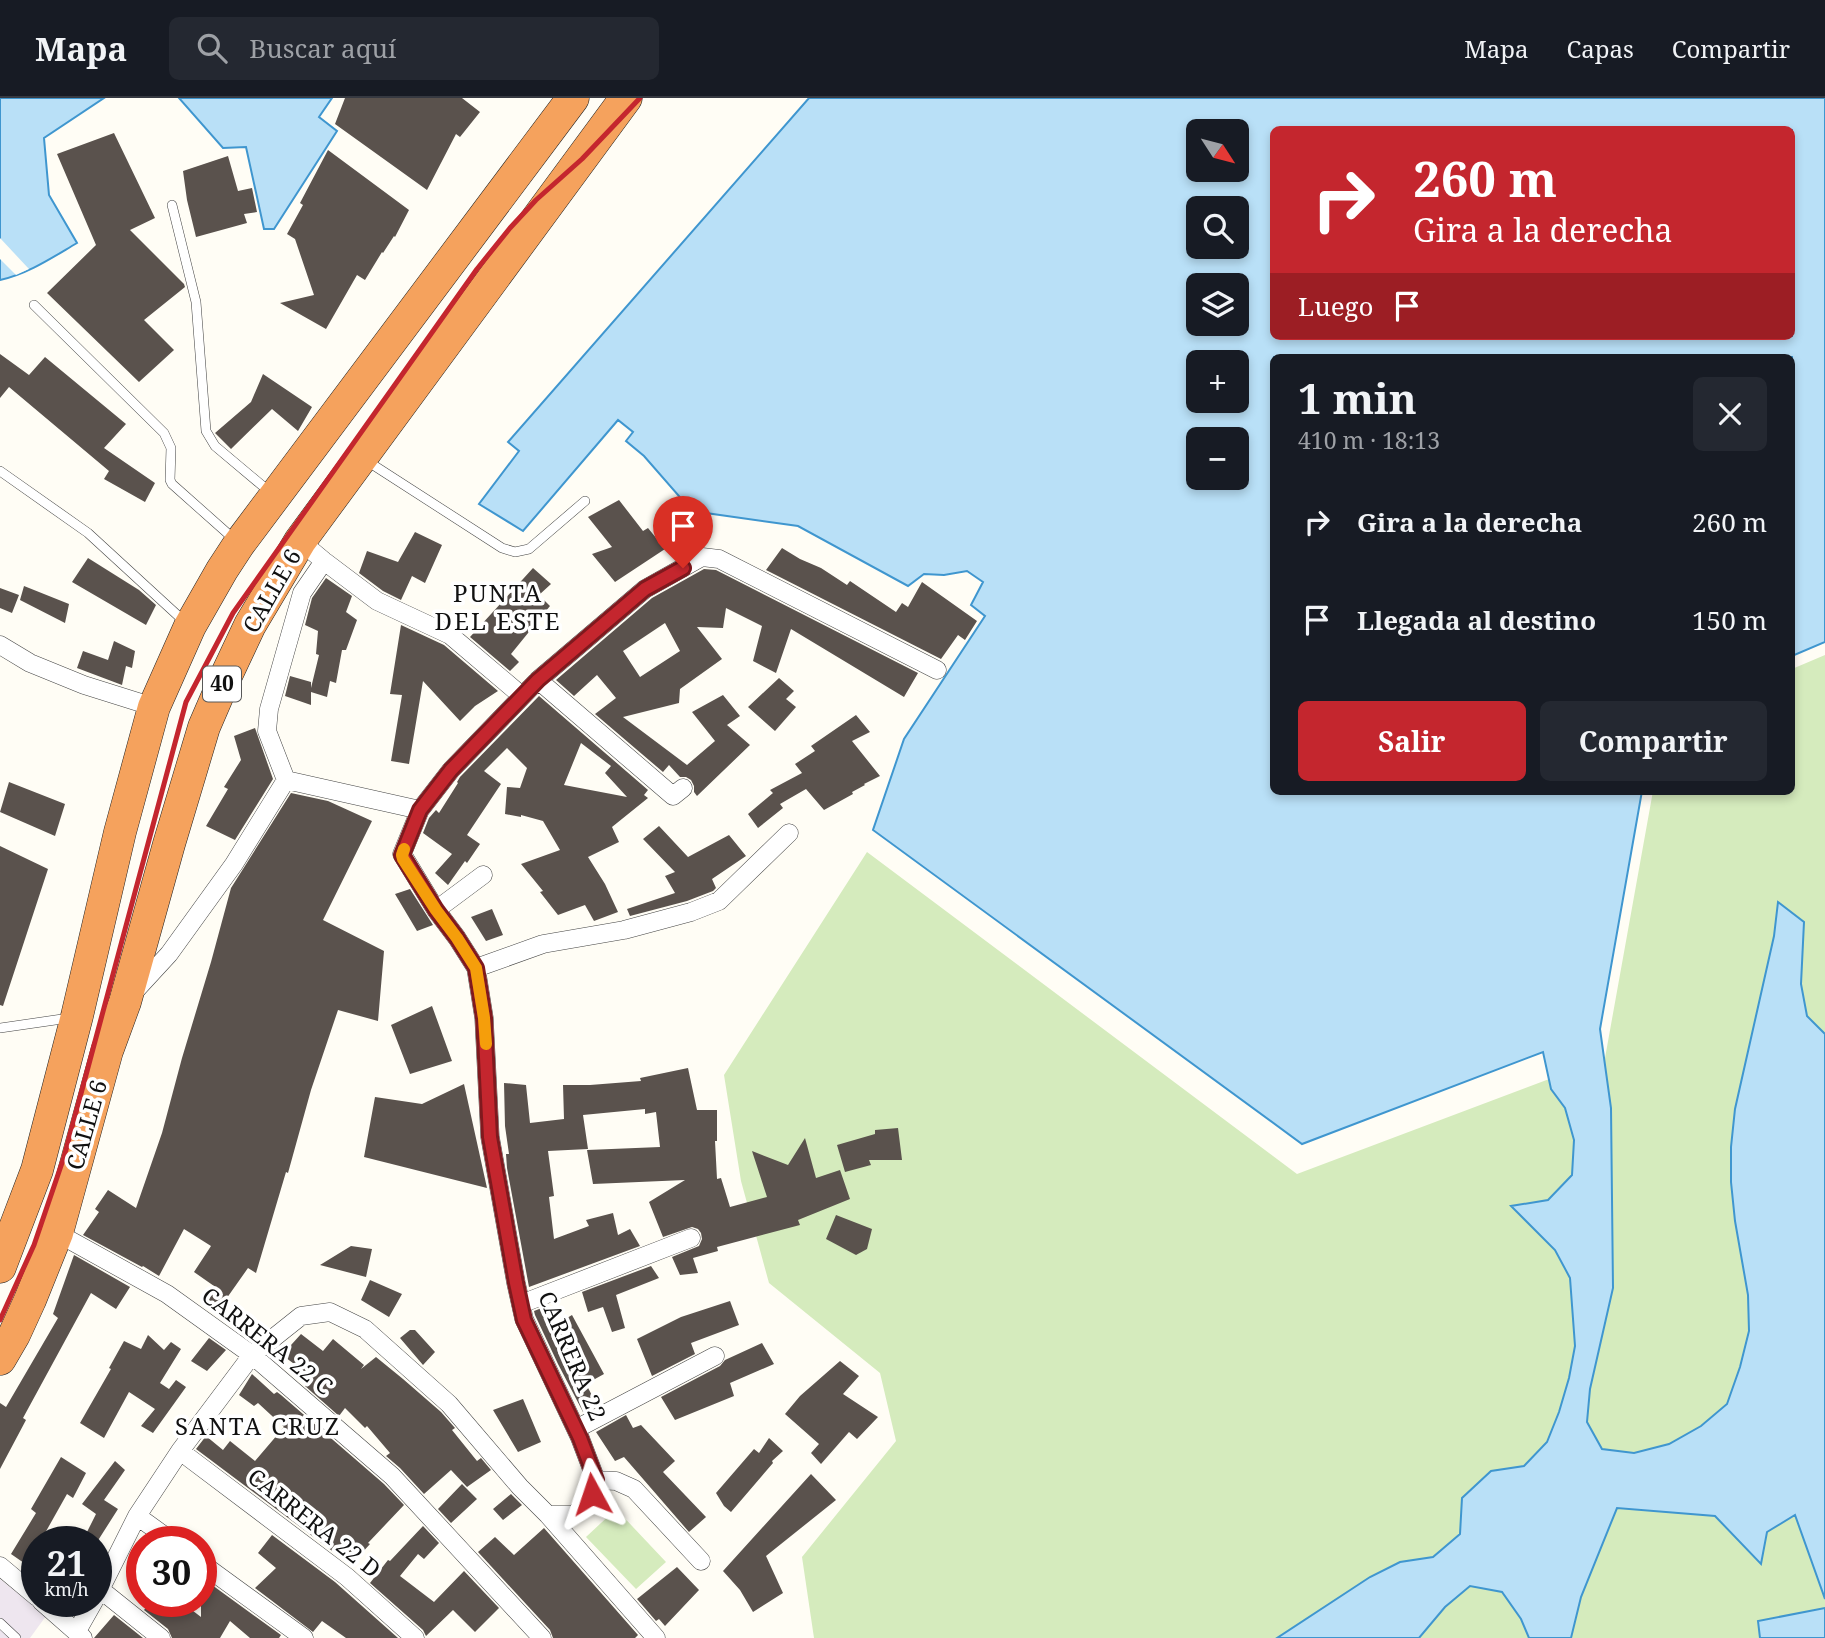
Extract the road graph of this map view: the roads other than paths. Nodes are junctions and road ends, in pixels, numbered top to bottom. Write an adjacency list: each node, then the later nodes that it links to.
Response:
1 (573, 98): 7 (highway, CALLE 6 / 40)
2 (626, 98): 5 (highway, CALLE 6 / 40)
3 (172, 205): 7 (lane)
4 (34, 305): 10 (lane)
5 (363, 458): 8 (lane); 9 (highway, CALLE 6 / 40)
6 (0, 471): 12 (lane)
7 (275, 497): 10 (highway, CALLE 6 / 40)
8 (584, 501)
9 (300, 541): 11 (street); 25 (highway, CALLE 6 / 40)
10 (239, 544): 12 (highway, CALLE 6 / 40)
11 (324, 561): 16 (street); 18 (street)
12 (190, 626): 17 (highway, CALLE 6 / 40)
13 (0, 645): 17 (street)
14 (937, 670): 15 (street)
15 (538, 680): 16 (street); 19 (street)
16 (522, 696): 20 (street)
17 (154, 707): 26 (highway, CALLE 6 / 40)
18 (286, 780): 20 (street); 25 (street)
19 (684, 789)
20 (420, 810): 23 (street, CARRERA 22)
21 (789, 833): 24 (street)
22 (483, 875): 23 (street)
23 (436, 910): 24 (street, CARRERA 22)
24 (476, 968): 31 (street, CARRERA 22)
25 (125, 1002): 28 (highway, CALLE 6 / 40)
26 (77, 1016): 27 (lane); 30 (highway, CALLE 6 / 40)
27 (0, 1028)
28 (57, 1233): 32 (street, CARRERA 22 C); 34 (highway, CALLE 6 / 40)
29 (691, 1238): 31 (street)
30 (0, 1267)
31 (521, 1304): 35 (street, CARRERA 22)
32 (252, 1355): 36 (street); 39 (street); 55 (street, CARRERA 22 C)
33 (715, 1356): 35 (street)
34 (0, 1359)
35 (576, 1429): 37 (street, CARRERA 22)
36 (180, 1451): 38 (street); 54 (street, CARRERA 22 D)
37 (596, 1480): 39 (street); 41 (street)
38 (137, 1516): 40 (street); 43 (street)
39 (548, 1516): 56 (street)
40 (151, 1526)
41 (701, 1561)
42 (0, 1566): 45 (street)
43 (112, 1566)
44 (217, 1575): 53 (street)
45 (21, 1584)
46 (112, 1606): 52 (street)
47 (59, 1617): 50 (street)
48 (88, 1617): 50 (street)
49 (0, 1623): 51 (lane)
50 (80, 1635)
51 (11, 1637)
52 (161, 1638)
53 (304, 1638)
54 (415, 1638)
55 (542, 1638)
56 (656, 1638)

